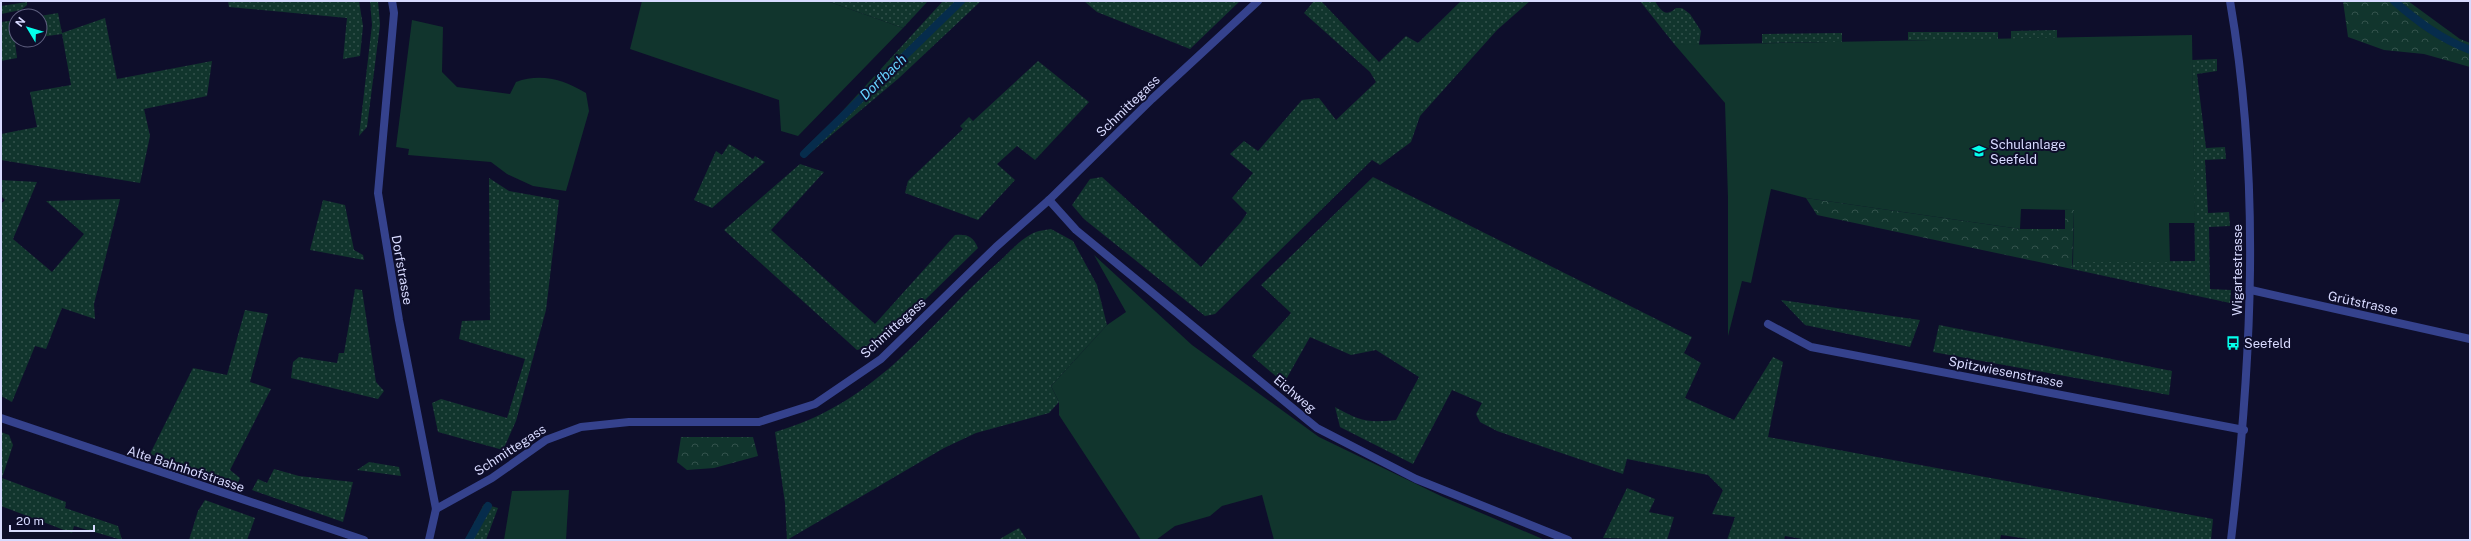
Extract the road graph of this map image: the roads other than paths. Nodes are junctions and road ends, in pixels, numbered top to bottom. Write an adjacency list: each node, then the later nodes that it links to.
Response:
1 (392, 1): 10 (street, Dorfstrasse)
2 (1258, 1): 4 (street, Schmittegass)
3 (2230, 1): 5 (street, Wigartestrasse)
4 (1049, 200): 10 (street, Schmittegass); 13 (street, Eichweg)
5 (2251, 290): 7 (street, Grütstrasse); 9 (street, Wigartestrasse)
6 (1768, 324): 9 (street, Spitzwiesenstrasse)
7 (2470, 339)
8 (1, 418): 11 (street, Alte Bahnhofstrasse)
9 (2244, 430): 14 (street, Wigartestrasse)
10 (436, 509): 12 (street, Dorfstrasse)
11 (364, 540)
12 (429, 540)
13 (1568, 540)
14 (2230, 540)

